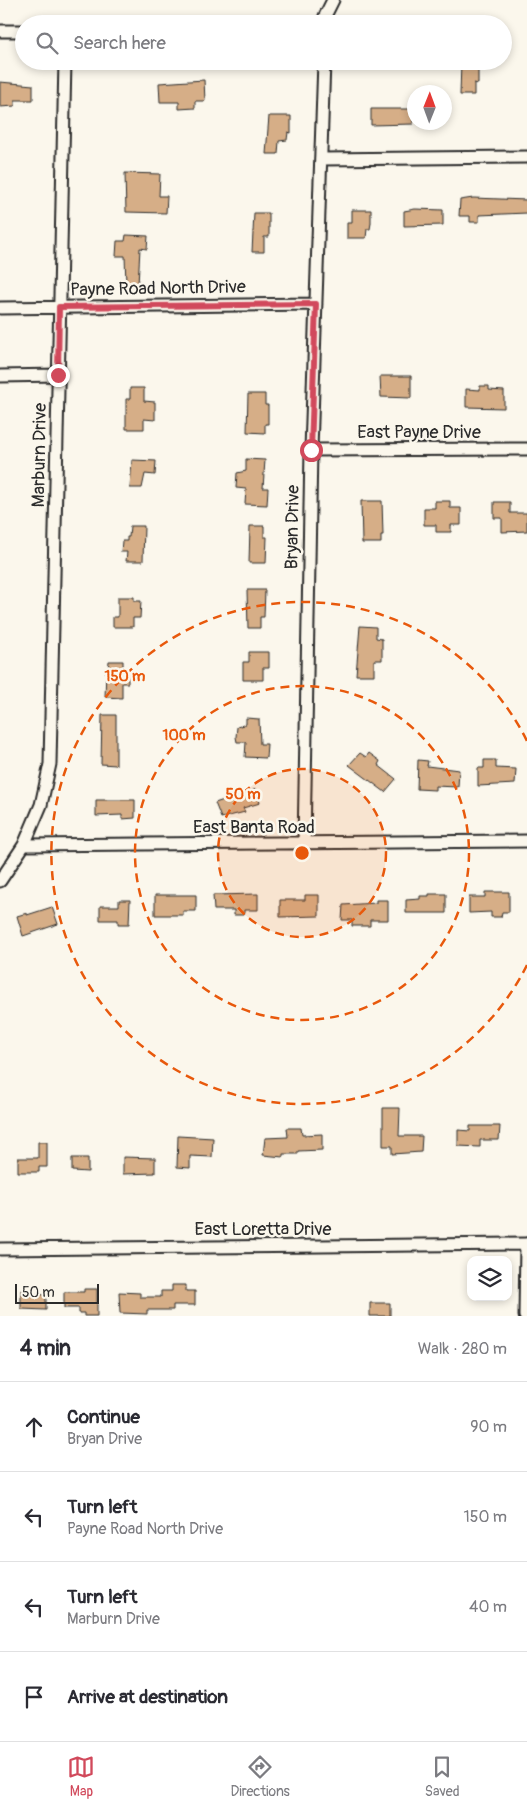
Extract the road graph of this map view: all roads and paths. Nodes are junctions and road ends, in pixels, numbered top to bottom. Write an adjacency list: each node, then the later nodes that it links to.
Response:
1 (333, 0): 2 (street)
2 (326, 15)
3 (0, 31): 4 (street)
4 (15, 31)
5 (65, 70): 10 (street, Marburn Drive)
6 (324, 70): 8 (street, Bryan Drive)
7 (527, 157): 8 (street)
8 (322, 159): 9 (street, Bryan Drive)
9 (316, 304): 10 (street, Payne Road North Drive); 15 (street, Bryan Drive)
10 (59, 307): 11 (street, Payne Road North Drive); 12 (street, Marburn Drive)
11 (0, 308)
12 (58, 375): 13 (street); 18 (street, Marburn Drive)
13 (0, 376)
14 (527, 449): 15 (street, East Payne Drive)
15 (311, 450): 17 (street, Bryan Drive)
16 (527, 842): 17 (street, East Banta Road)
17 (304, 844): 18 (street, East Banta Road)
18 (24, 845): 19 (street)
19 (0, 881)
20 (527, 1244): 21 (street, East Loretta Drive); 22 (street)
21 (0, 1249)
22 (525, 1316)

